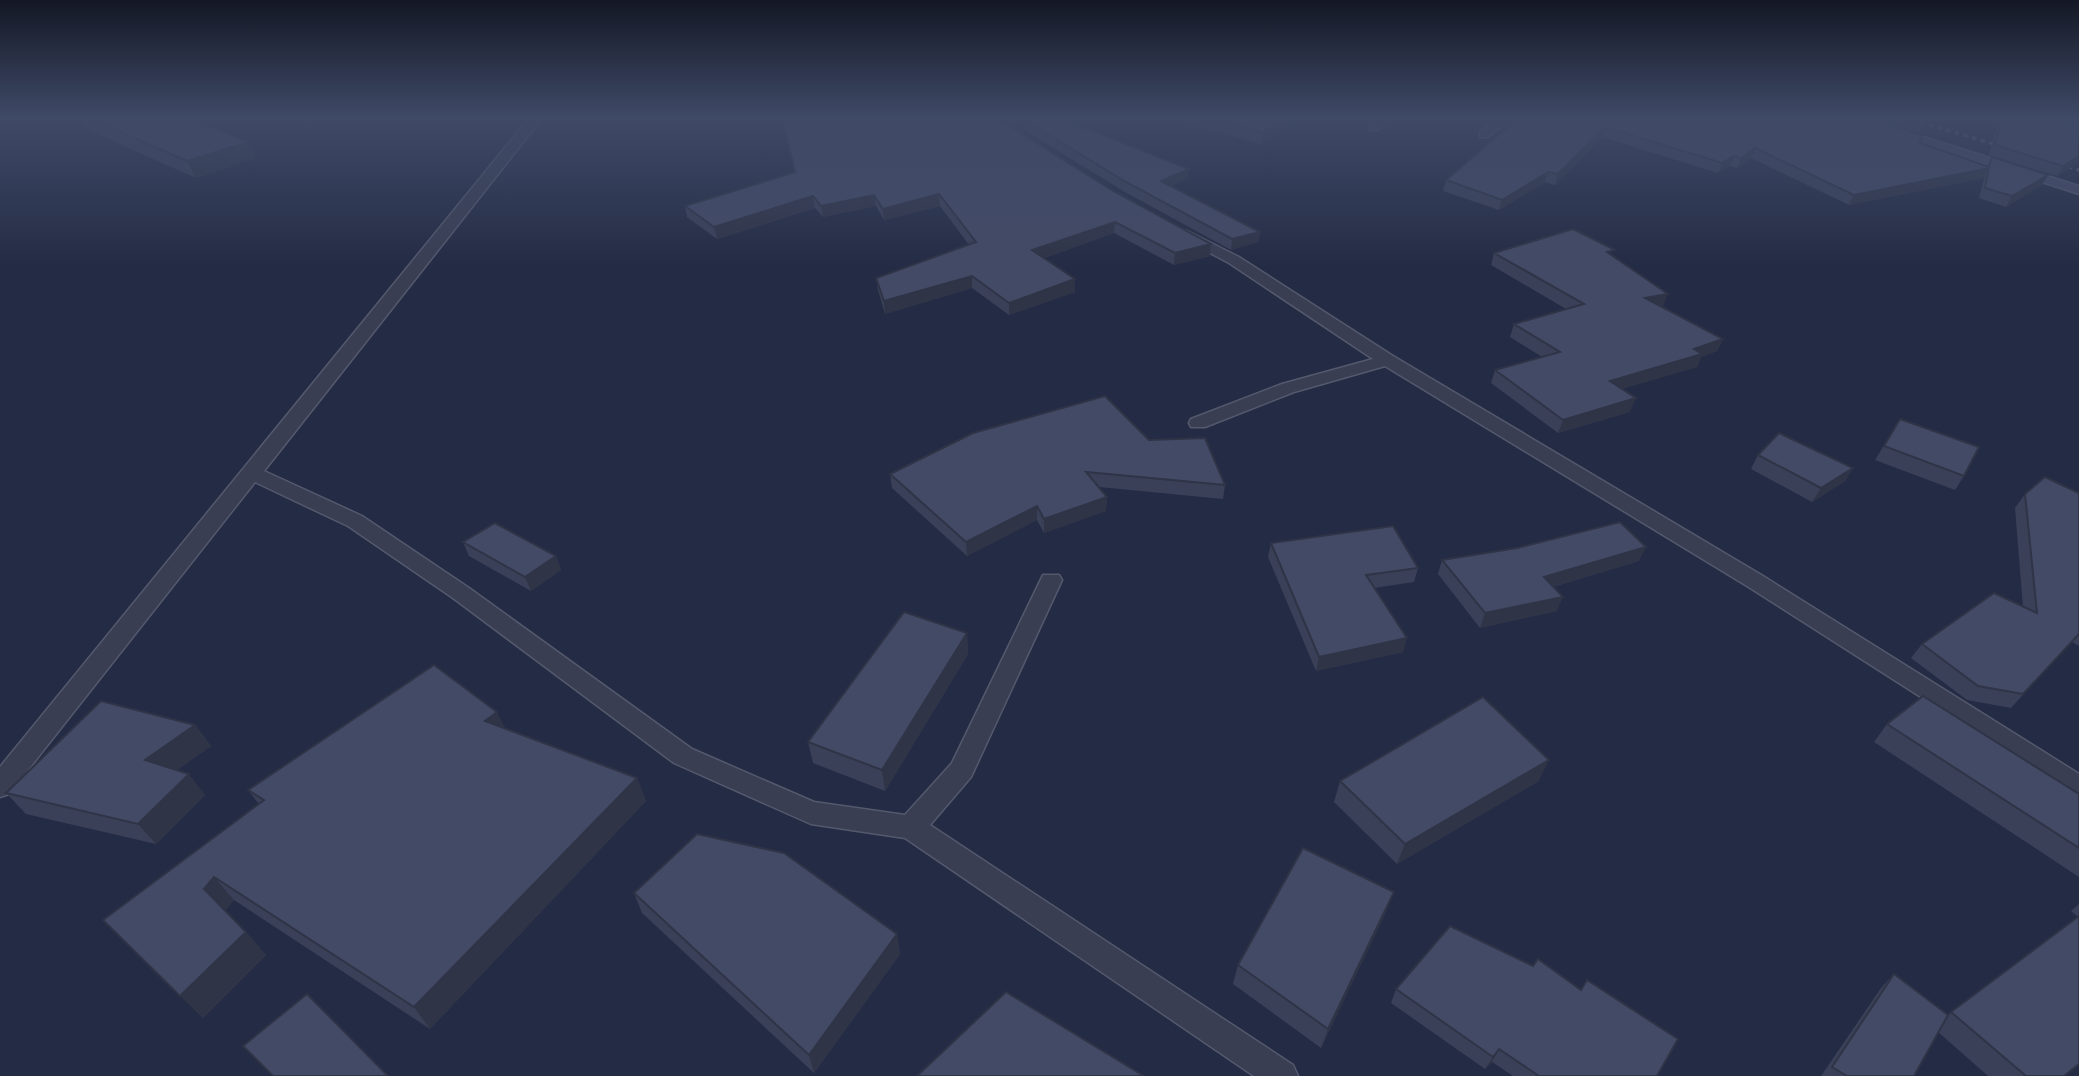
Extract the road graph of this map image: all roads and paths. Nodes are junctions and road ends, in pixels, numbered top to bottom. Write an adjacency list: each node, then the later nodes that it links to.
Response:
1 (496, 167): 7 (street)
2 (2007, 167): 3 (street)
3 (2079, 190)
4 (1165, 222): 5 (street)
5 (1387, 360): 6 (street); 10 (street)
6 (1198, 424)
7 (249, 472): 9 (street); 11 (street)
8 (1051, 580): 11 (street)
9 (0, 786)
10 (2079, 786)
11 (911, 827): 12 (street)
12 (1282, 1076)

